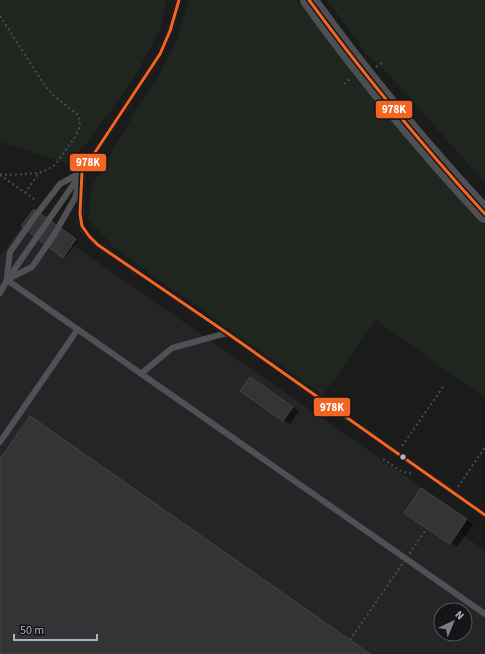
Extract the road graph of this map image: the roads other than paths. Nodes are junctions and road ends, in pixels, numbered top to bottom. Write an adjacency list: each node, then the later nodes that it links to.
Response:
1 (179, 0): 3 (lane)
2 (309, 0): 4 (main road)
3 (82, 172): 5 (lane); 5 (lane); 5 (lane); 8 (lane)
4 (485, 214)
5 (6, 280): 6 (lane); 7 (lane)
6 (0, 293)
7 (78, 329): 9 (lane); 10 (lane)
8 (227, 333): 9 (lane); 11 (lane)
9 (142, 374): 12 (lane)
10 (0, 442)
11 (485, 515)
12 (485, 614)

